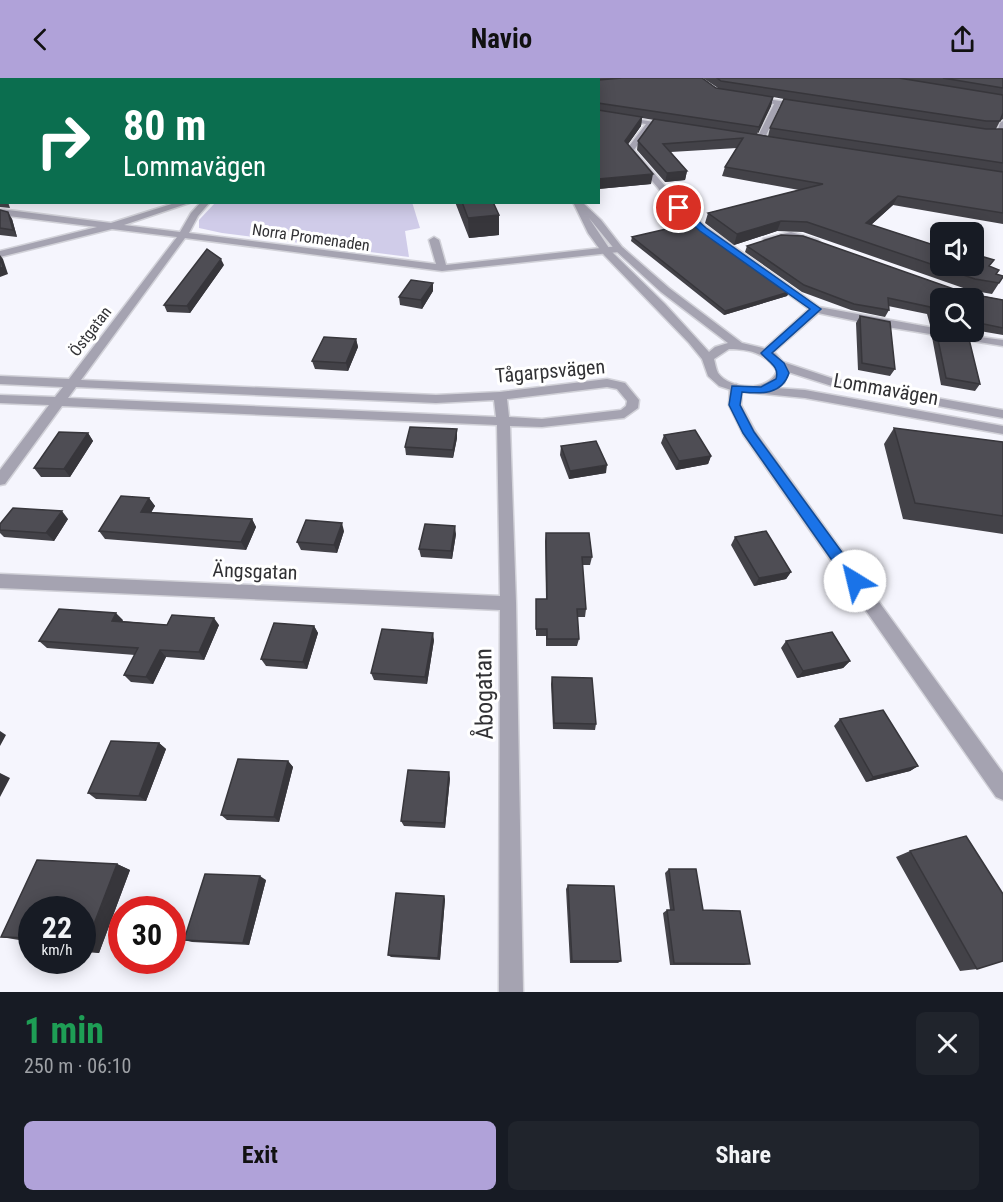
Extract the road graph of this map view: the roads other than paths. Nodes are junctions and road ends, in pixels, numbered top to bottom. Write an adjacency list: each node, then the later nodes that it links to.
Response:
1 (748, 98): 2 (street)
2 (778, 102): 3 (street); 9 (street)
3 (812, 108)
4 (600, 115): 5 (street)
5 (650, 123): 7 (street); 21 (street)
6 (1003, 123): 8 (street)
7 (678, 128)
8 (981, 134)
9 (749, 139)
10 (182, 204): 14 (street)
11 (204, 204): 15 (street, Östgatan)
12 (578, 204): 20 (street, Lommavägen); 22 (street, Lommavägen)
13 (0, 212): 14 (street, Norra Promenaden)
14 (112, 226): 15 (street, Norra Promenaden); 23 (street)
15 (183, 235): 24 (street, Norra Promenaden); 32 (street, Östgatan)
16 (434, 240): 24 (street)
17 (756, 243): 19 (street)
18 (745, 247): 21 (street)
19 (827, 247)
20 (619, 249): 22 (street, Norra Promenaden); 27 (street, Lommavägen)
21 (734, 250): 25 (street)
22 (603, 251): 24 (street, Norra Promenaden); 29 (street, Lommavägen)
23 (0, 254)
24 (442, 268)
25 (816, 309): 26 (street); 28 (street)
26 (1003, 343)
27 (739, 346): 28 (street, Lommavägen); 29 (street)
28 (766, 353): 30 (street, Lommavägen)
29 (708, 358): 33 (street, Lommavägen)
30 (780, 365): 34 (street); 38 (street, Lommavägen)
31 (0, 380): 32 (street, Tågarpsvägen)
32 (72, 383): 35 (street, Tågarpsvägen); 37 (street, Östgatan)
33 (736, 388): 34 (street, Lommavägen); 44 (street)
34 (761, 390): 40 (street, Lommavägen)
35 (500, 396): 39 (street, Åbogatan); 39 (street, Tågarpsvägen)
36 (0, 399): 37 (street, Tågarpsvägen)
37 (57, 402): 39 (street, Tågarpsvägen); 41 (street, Östgatan)
38 (1003, 414)
39 (503, 422): 43 (street, Åbogatan)
40 (1003, 430)
41 (0, 480)
42 (0, 581): 43 (street, Ängsgatan)
43 (508, 603): 45 (street, Åbogatan)
44 (1003, 790)
45 (511, 992)

